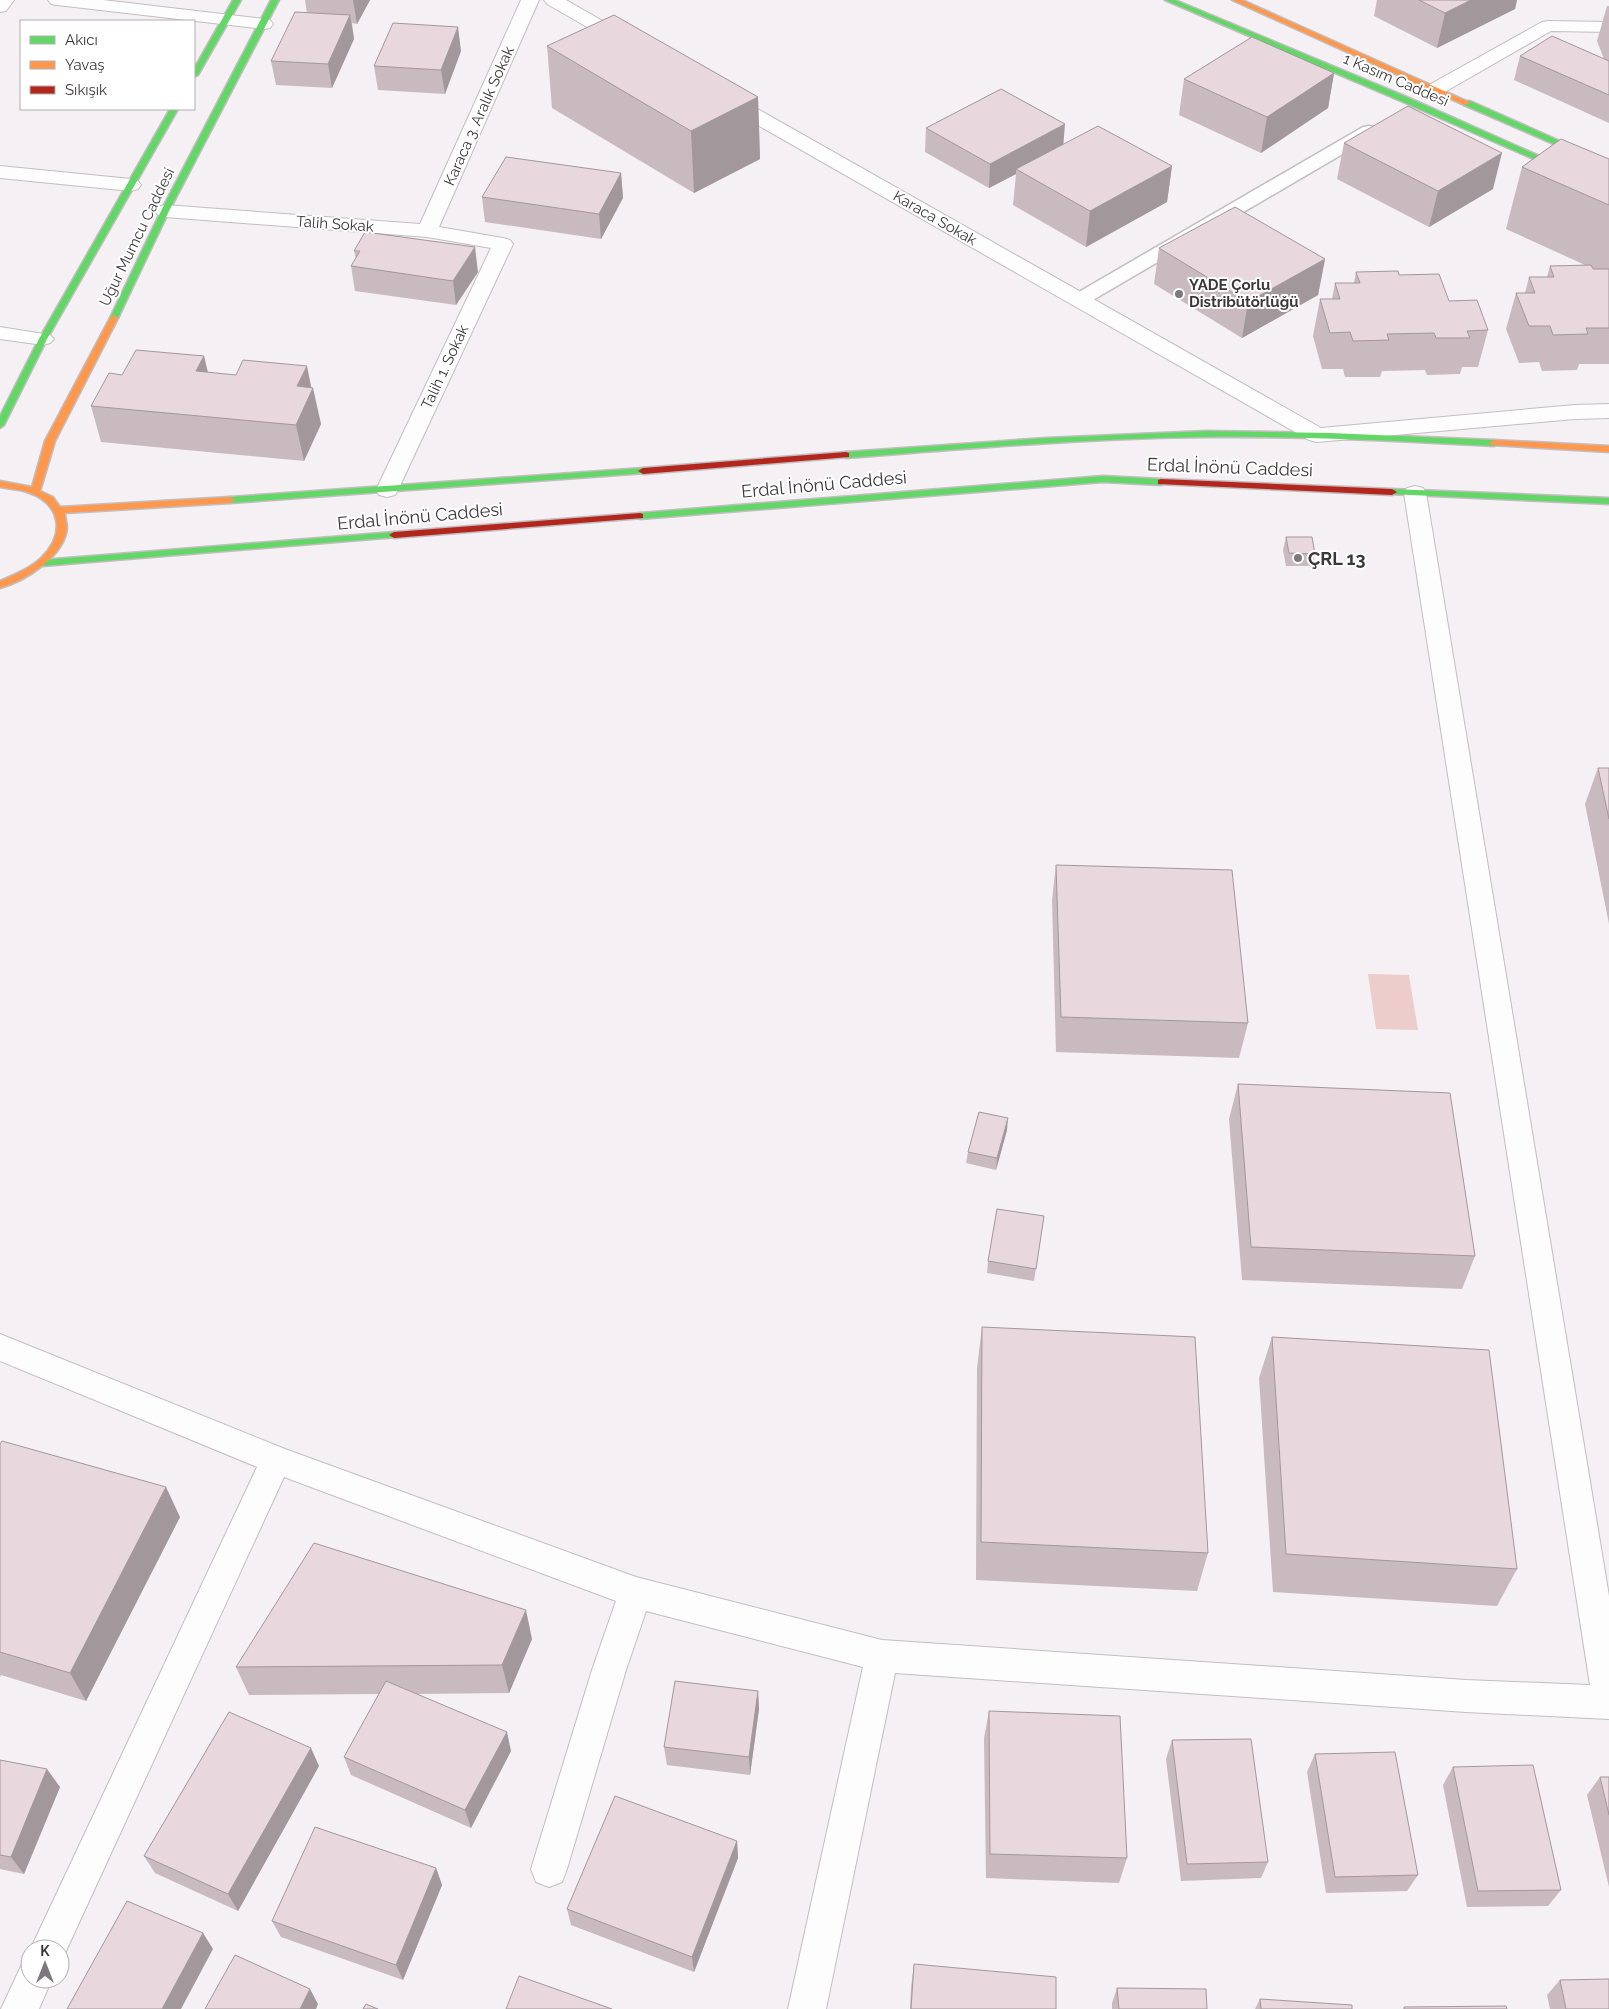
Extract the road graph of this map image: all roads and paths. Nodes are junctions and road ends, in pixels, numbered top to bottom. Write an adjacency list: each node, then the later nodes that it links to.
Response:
1 (6, 0): 9 (street)
2 (57, 0): 10 (street)
3 (237, 0): 10 (main road)
4 (275, 0): 11 (main road, Uğur Mumcu Caddesi)
5 (530, 0): 24 (street, Karaca 3. Aralık Sokak)
6 (553, 0): 13 (street)
7 (1169, 0): 22 (main road, 1 Kasım Caddesi)
8 (1236, 0): 16 (main road, 1 Kasım Caddesi)
9 (0, 7)
10 (226, 19): 11 (street); 14 (main road)
11 (264, 24): 23 (main road, Uğur Mumcu Caddesi)
12 (1609, 27): 16 (street)
13 (648, 54)
14 (195, 73)
15 (708, 88): 26 (street, Karaca Sokak)
16 (1436, 89): 19 (main road, 1 Kasım Caddesi)
17 (173, 110): 21 (main road, Uğur Mumcu Caddesi)
18 (1369, 131): 26 (lane)
19 (1609, 166)
20 (0, 172): 21 (street)
21 (131, 185): 28 (main road, Uğur Mumcu Caddesi)
22 (1609, 190)
23 (165, 211): 24 (street, Talih Sokak); 35 (main road, Uğur Mumcu Caddesi)
24 (427, 232): 25 (street, Talih Sokak)
25 (503, 244): 34 (street, Talih 1. Sokak)
26 (1079, 300): 31 (street, Karaca Sokak)
27 (0, 333): 28 (street)
28 (43, 339): 30 (main road, Uğur Mumcu Caddesi)
29 (1609, 412): 31 (street)
30 (0, 425)
31 (1317, 435): 32 (main road, Erdal İnönü Caddesi); 34 (main road, Erdal İnönü Caddesi)
32 (1609, 449)
33 (0, 484): 35 (main road)
34 (387, 490): 38 (main road, Erdal İnönü Caddesi)
35 (35, 491): 38 (main road)
36 (1414, 493): 37 (main road, Erdal İnönü Caddesi); 39 (main road, Erdal İnönü Caddesi); 45 (street)
37 (1609, 501)
38 (59, 510): 39 (main road)
39 (42, 563): 40 (main road)
40 (0, 585)
41 (0, 1347): 42 (street)
42 (276, 1460): 43 (street); 47 (street)
43 (636, 1593): 44 (street); 46 (street)
44 (882, 1656): 45 (street); 50 (street)
45 (1609, 1701)
46 (549, 1869)
47 (53, 1939)
48 (29, 1989): 49 (street)
49 (20, 2009)
50 (807, 2009)

